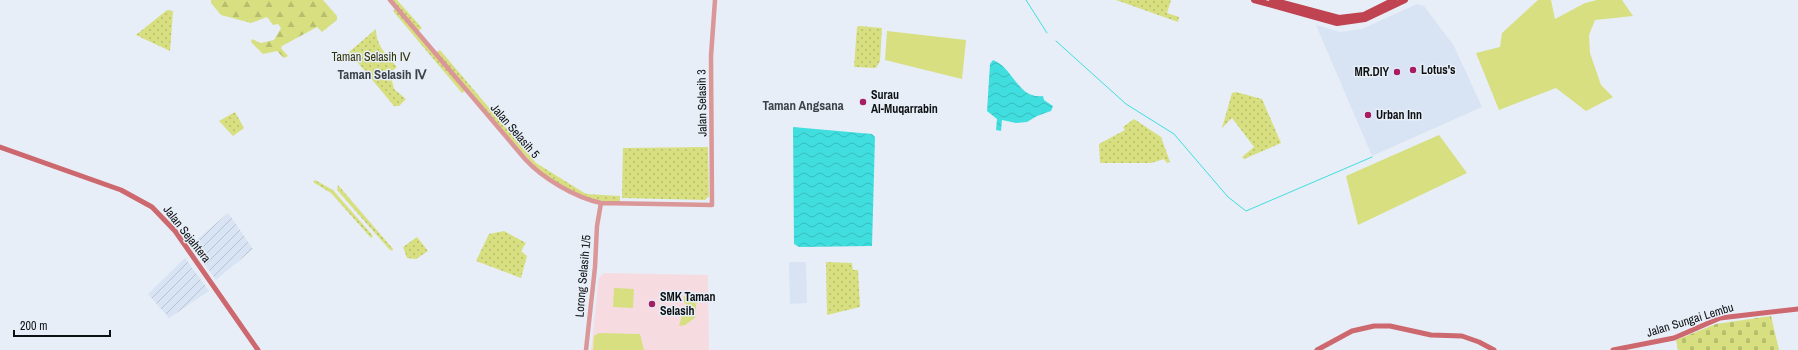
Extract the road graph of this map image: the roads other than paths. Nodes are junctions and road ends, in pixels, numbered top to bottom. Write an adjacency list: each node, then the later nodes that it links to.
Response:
1 (390, 0): 8 (street, Jalan Selasih 5)
2 (715, 0): 9 (street, Jalan Selasih 3)
3 (1254, 0): 6 (main road)
4 (1272, 0): 5 (main road)
5 (1394, 0)
6 (1405, 0)
7 (0, 147): 11 (main road, Jalan Sejahtera)
8 (601, 203): 9 (street, Jalan Selasih 5); 12 (street, Lorong Selasih 1/5)
9 (712, 205)
10 (1798, 309): 15 (main road, Jalan Sungai Lembu)
11 (258, 350)
12 (586, 350)
13 (1317, 350): 14 (main road)
14 (1494, 350)
15 (1613, 350)

